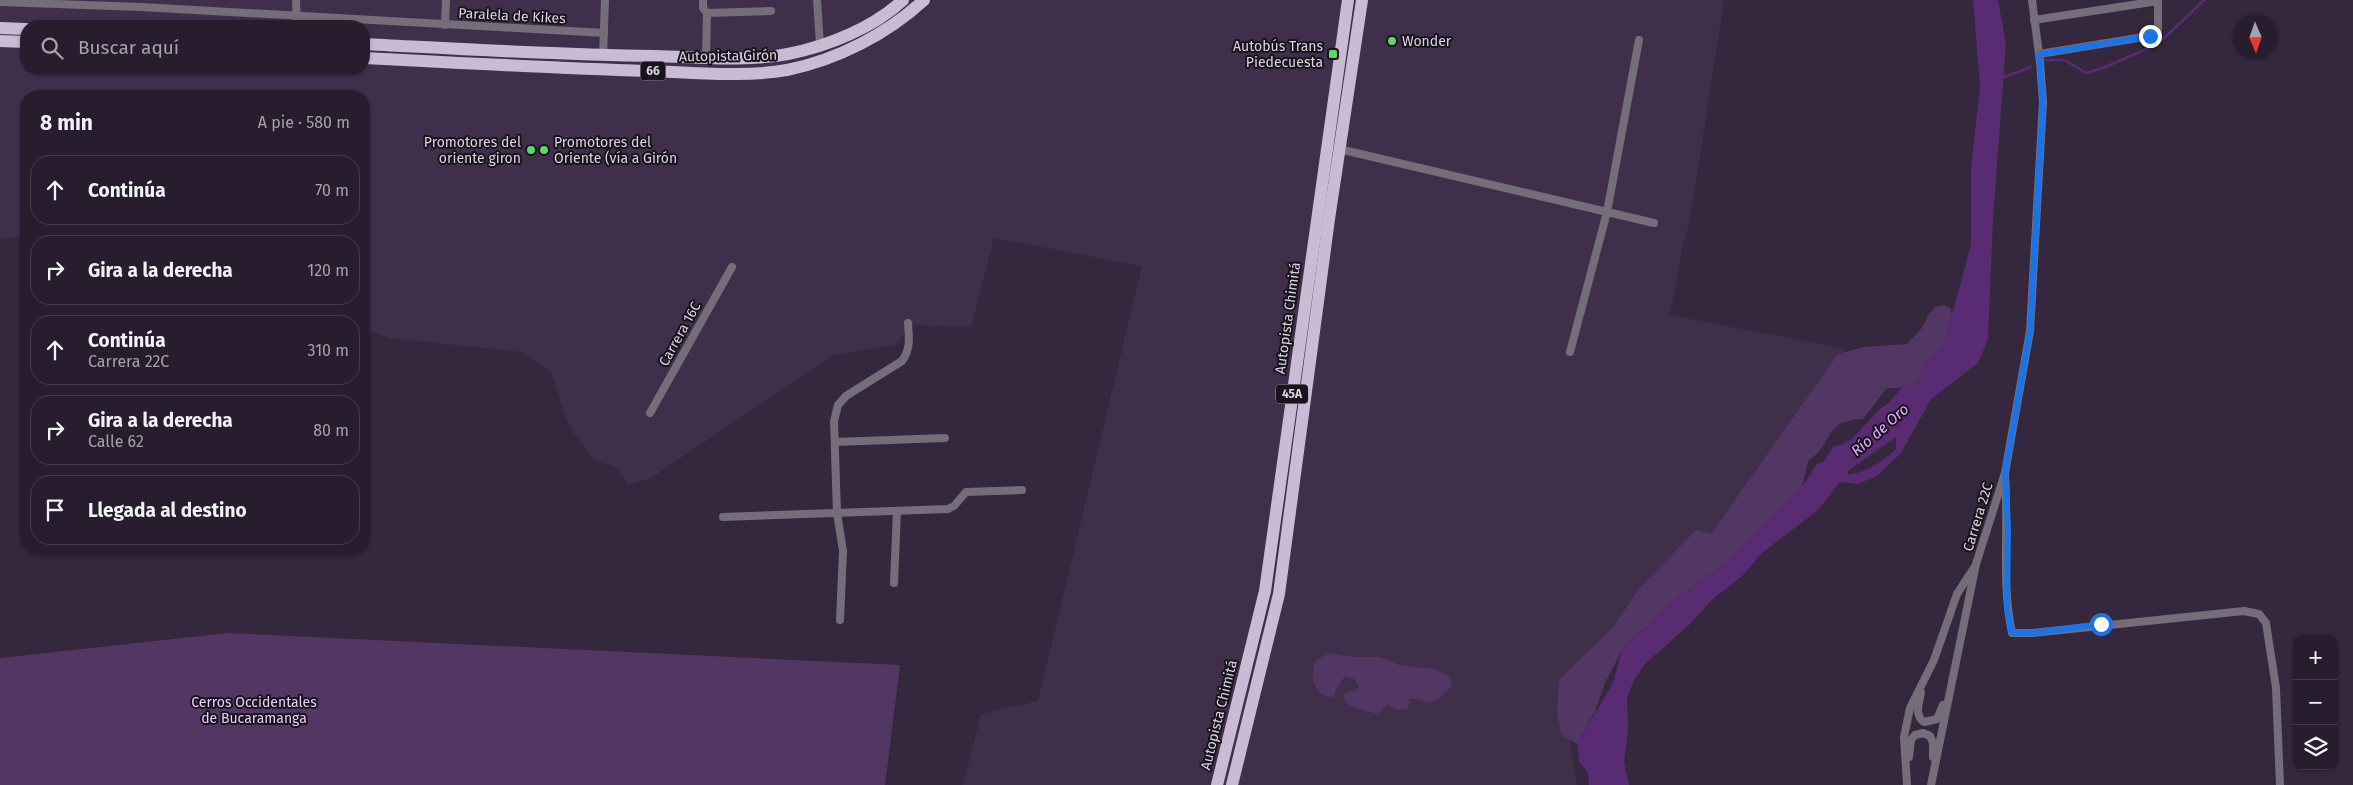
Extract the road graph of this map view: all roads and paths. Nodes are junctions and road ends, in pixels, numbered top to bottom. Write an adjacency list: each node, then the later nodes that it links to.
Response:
1 (296, 0): 16 (street)
2 (446, 0): 21 (street)
3 (605, 0): 24 (street)
4 (703, 0): 15 (street)
5 (818, 0): 29 (street)
6 (903, 0): 29 (highway, Autopista Girón / 66)
7 (924, 0): 32 (highway, Autopista Girón / 66)
8 (1348, 0): 55 (highway, Autopista Chimitá / 45A)
9 (1362, 0): 34 (highway, Autopista Chimitá / 45A)
10 (2032, 0): 19 (street, Carrera 22C)
11 (2158, 1): 19 (street); 30 (street)
12 (0, 2): 13 (street, Paralela de Kikes)
13 (142, 3): 16 (street, Paralela de Kikes)
14 (771, 11): 15 (street)
15 (707, 13): 33 (street)
16 (295, 17): 17 (street); 18 (street, Paralela de Kikes)
17 (296, 20)
18 (351, 20)
19 (2034, 20): 30 (street, Carrera 22C)
20 (370, 21): 21 (street, Paralela de Kikes)
21 (445, 25): 24 (street, Paralela de Kikes)
22 (0, 28): 23 (highway)
23 (20, 29)
24 (604, 33): 31 (street)
25 (1639, 40): 35 (street)
26 (0, 41): 27 (highway)
27 (20, 42)
28 (370, 44): 31 (highway, Autopista Girón / 66)
29 (820, 45): 33 (highway, Autopista Girón / 66)
30 (2039, 54): 43 (street, Carrera 22C)
31 (603, 55): 33 (highway, Autopista Girón / 66)
32 (370, 58)
33 (706, 58)
34 (1339, 149): 35 (street); 56 (highway, Autopista Chimitá / 45A)
35 (1607, 212): 36 (street); 39 (street)
36 (1654, 223)
37 (732, 267): 40 (street, Carrera 16C)
38 (908, 323): 42 (street)
39 (1570, 352)
40 (650, 413)
41 (945, 438): 42 (street)
42 (834, 442): 46 (street)
43 (2005, 473): 48 (street, Carrera 22C); 59 (street)
44 (1022, 490): 45 (street)
45 (897, 511): 46 (street); 49 (street)
46 (837, 514): 47 (street); 50 (street)
47 (724, 517)
48 (1976, 564): 51 (street, Carrera 22C); 52 (street, Carrera 22C)
49 (894, 582)
50 (840, 620)
51 (1924, 681): 52 (street); 53 (street, Carrera 22C)
52 (1950, 692): 54 (street, Carrera 22C)
53 (1906, 774): 54 (street); 57 (street, Carrera 22C)
54 (1933, 774): 58 (street, Carrera 22C)
55 (1217, 785)
56 (1232, 785)
57 (1907, 785)
58 (1931, 785)
59 (2280, 785)

